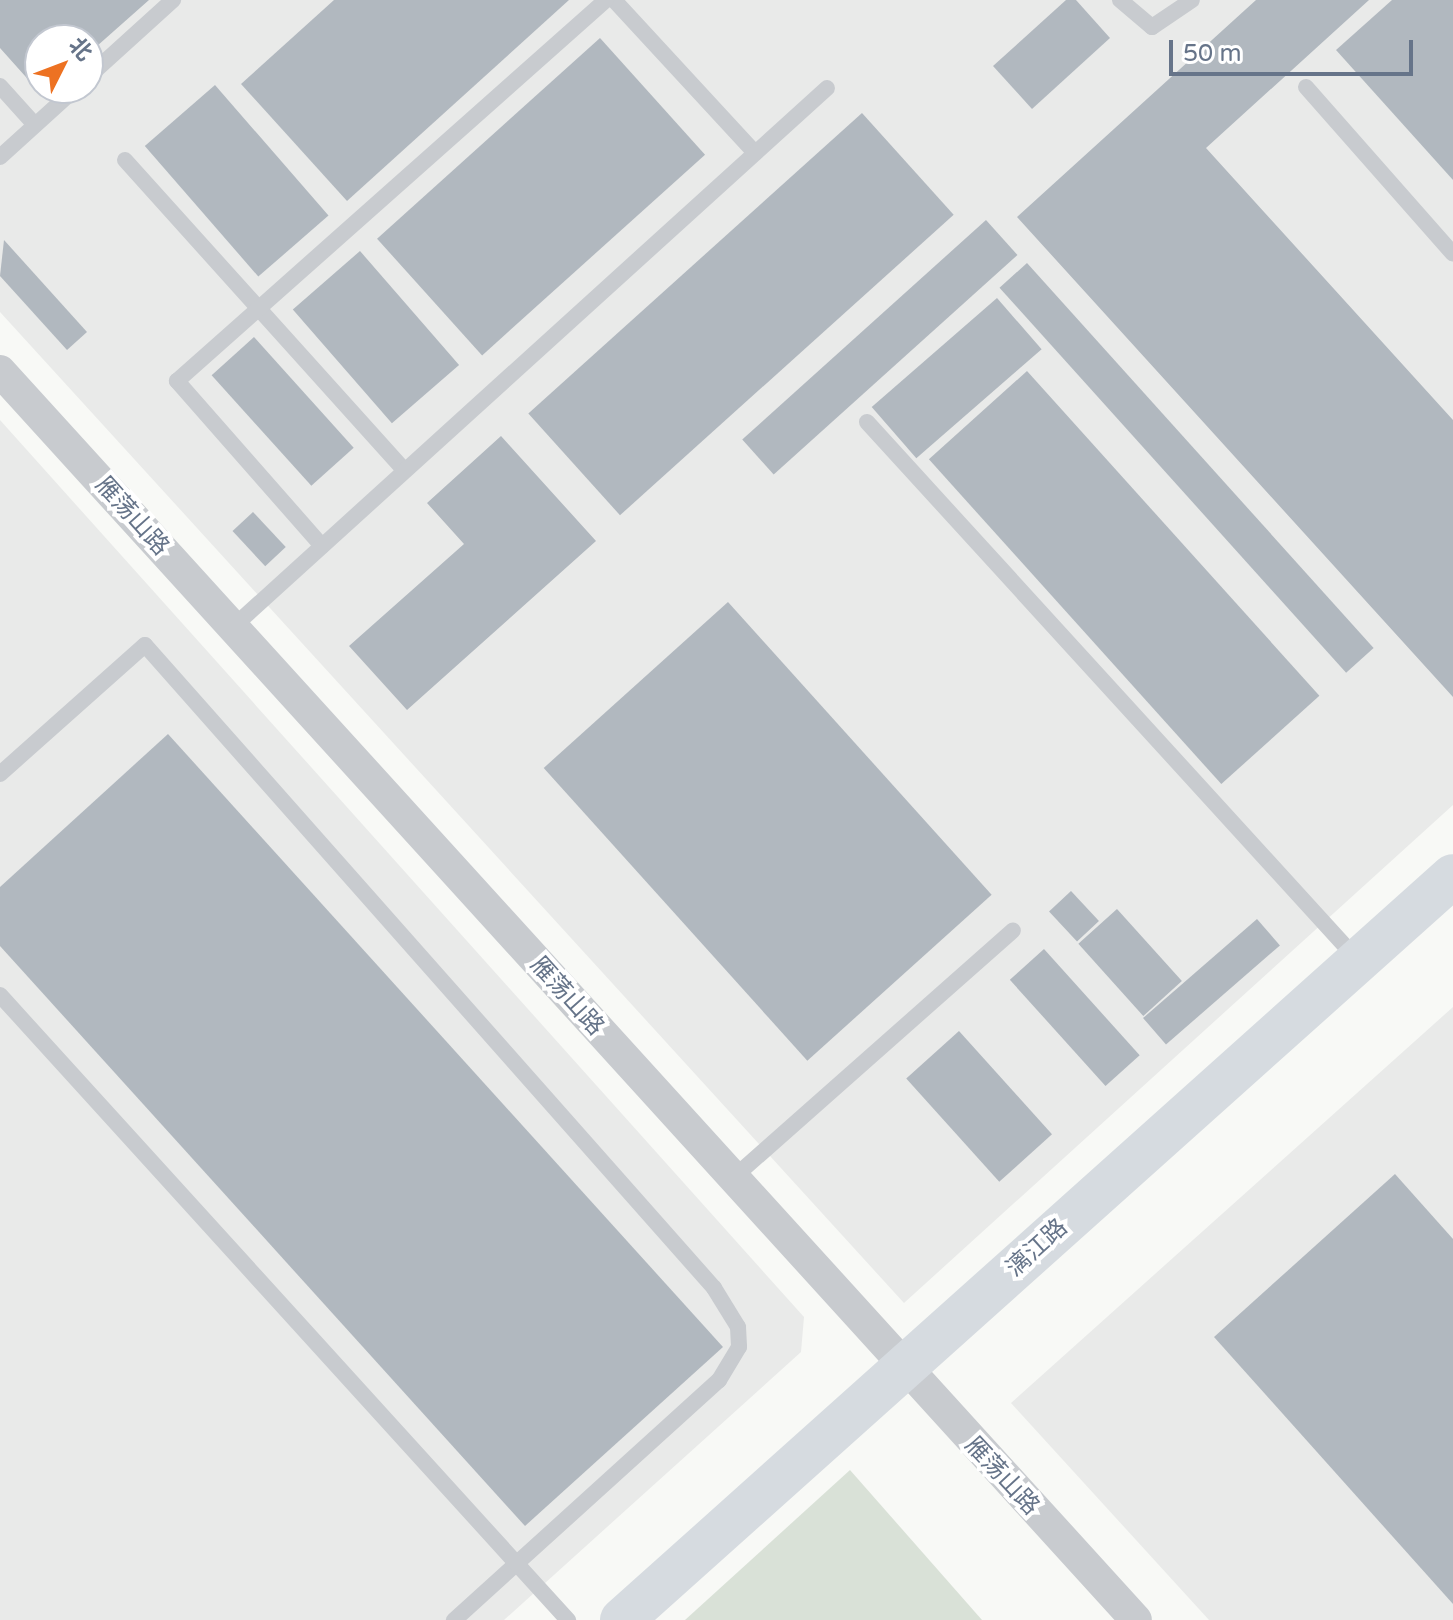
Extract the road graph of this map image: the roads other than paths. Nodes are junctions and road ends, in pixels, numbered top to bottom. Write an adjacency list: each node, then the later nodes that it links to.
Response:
1 (173, 0): 6 (lane)
2 (606, 0): 16 (lane)
3 (614, 0): 12 (lane)
4 (1120, 0): 5 (lane)
5 (1192, 0)
6 (104, 63)
7 (0, 86): 11 (lane)
8 (1306, 87): 15 (lane)
9 (827, 88): 12 (lane)
10 (58, 104): 11 (lane)
11 (35, 125): 13 (lane)
12 (755, 153): 19 (lane)
13 (0, 157)
14 (125, 160): 16 (lane)
15 (1453, 254)
16 (259, 309): 19 (lane); 20 (lane)
17 (0, 371): 21 (street, 雁荡山路)
18 (867, 422): 25 (lane)
19 (405, 471): 20 (lane)
20 (322, 546): 21 (lane)
21 (233, 627): 27 (street, 雁荡山路)
22 (0, 774): 29 (lane)
23 (1453, 876): 25 (street, 漓江路)
24 (1013, 930): 27 (lane)
25 (1358, 961): 28 (street, 漓江路)
26 (0, 995): 29 (lane)
27 (732, 1179): 28 (street, 雁荡山路)
28 (902, 1368): 32 (street, 漓江路); 33 (street, 雁荡山路)
29 (516, 1563): 30 (lane); 31 (lane)
30 (454, 1620)
31 (568, 1620)
32 (622, 1620)
33 (1136, 1620)

